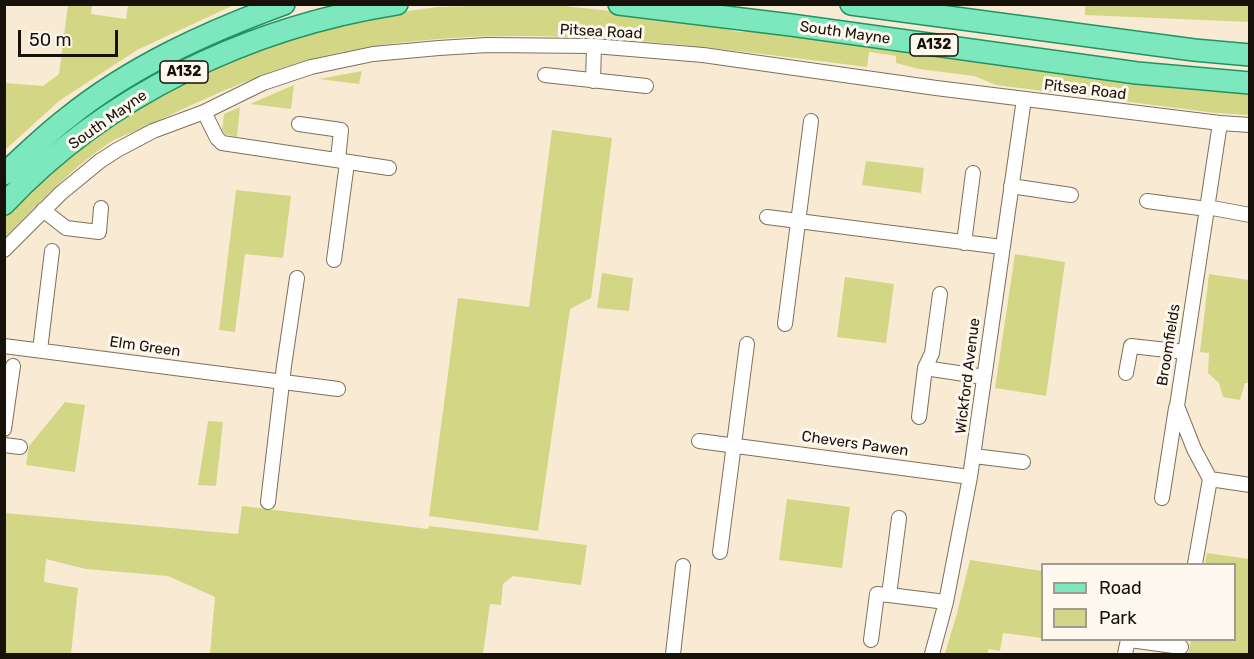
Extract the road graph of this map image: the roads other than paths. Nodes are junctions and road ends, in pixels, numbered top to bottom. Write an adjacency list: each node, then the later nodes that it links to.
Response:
1 (284, 4): 20 (main road, South Mayne / A132)
2 (397, 4): 24 (main road, South Mayne / A132)
3 (619, 4): 9 (main road, South Mayne / A132)
4 (851, 4): 6 (main road, South Mayne / A132)
5 (594, 46): 8 (street); 11 (street, Pitsea Road); 12 (street, Pitsea Road)
6 (1250, 55)
7 (545, 75): 8 (street)
8 (593, 81): 10 (street)
9 (1250, 84)
10 (646, 86)
11 (1024, 99): 14 (street, Pitsea Road); 21 (street, Wickford Avenue)
12 (204, 112): 17 (street); 27 (street, Pitsea Road)
13 (811, 121): 30 (street)
14 (1220, 123): 16 (street, Pitsea Road); 26 (street, Broomfields)
15 (299, 124): 17 (street)
16 (1250, 125)
17 (342, 161): 18 (street); 35 (street)
18 (389, 168)
19 (973, 173): 31 (street)
20 (4, 174)
21 (1011, 186): 22 (street); 32 (street, Wickford Avenue)
22 (1071, 195)
23 (1147, 201): 26 (street)
24 (4, 204)
25 (101, 207): 27 (street)
26 (1207, 208): 28 (street); 42 (street, Broomfields)
27 (43, 210): 33 (street, Pitsea Road)
28 (1250, 215)
29 (767, 218): 30 (street)
30 (798, 221): 31 (street); 38 (street)
31 (964, 243): 32 (street)
32 (1002, 247): 46 (street, Wickford Avenue)
33 (4, 250)
34 (52, 251): 41 (street)
35 (334, 260)
36 (297, 278): 47 (street)
37 (940, 294): 44 (street)
38 (785, 324)
39 (747, 344): 54 (street)
40 (4, 346): 41 (street, Elm Green)
41 (40, 350): 47 (street, Elm Green)
42 (1185, 352): 45 (street); 49 (street, Broomfields)
43 (13, 366): 51 (street)
44 (925, 368): 46 (street); 50 (street)
45 (1126, 373)
46 (984, 377): 56 (street, Wickford Avenue)
47 (282, 382): 48 (street, Elm Green); 62 (street)
48 (338, 389)
49 (1177, 406): 59 (street, Broomfields); 61 (street)
50 (919, 417)
51 (4, 429)
52 (699, 441): 54 (street, Chevers Pawen)
53 (4, 445): 55 (street)
54 (734, 445): 58 (street, Chevers Pawen); 64 (street)
55 (20, 447)
56 (974, 456): 57 (street); 58 (street, Wickford Avenue)
57 (1023, 462)
58 (970, 477): 68 (street, Wickford Avenue)
59 (1210, 479): 60 (street); 65 (street)
60 (1250, 485)
61 (1162, 498)
62 (268, 501)
63 (899, 518): 67 (street)
64 (720, 552)
65 (1195, 563)
66 (683, 566): 72 (street)
67 (889, 595): 68 (street); 69 (street)
68 (946, 602): 73 (street, Wickford Avenue)
69 (872, 640)
70 (1142, 641): 71 (street)
71 (1181, 647)
72 (673, 654)
73 (932, 654)

